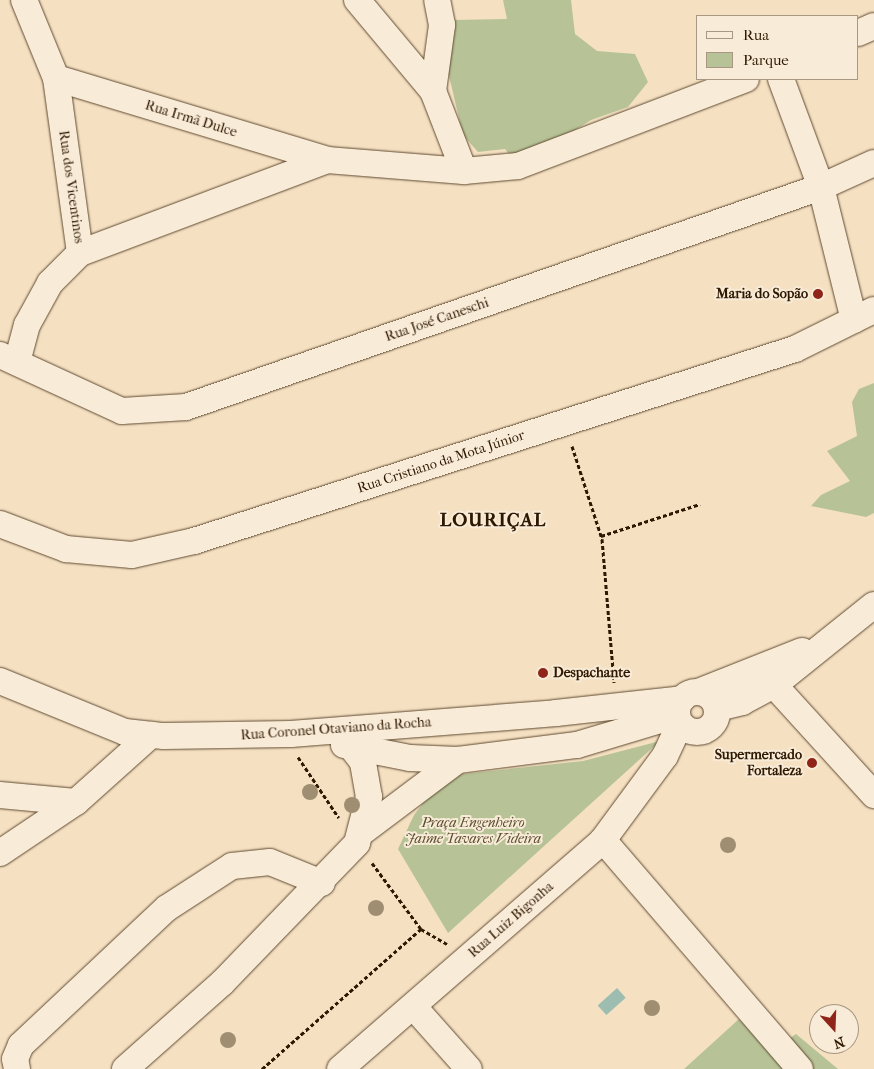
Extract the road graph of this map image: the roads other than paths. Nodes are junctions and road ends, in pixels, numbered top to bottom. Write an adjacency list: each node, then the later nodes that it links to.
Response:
1 (24, 0): 6 (street, Rua dos Vicentinos)
2 (357, 0): 9 (street)
3 (437, 0): 9 (street)
4 (874, 26): 5 (street)
5 (859, 33)
6 (56, 78): 10 (street, Rua Irmã Dulce); 14 (street, Rua dos Vicentinos)
7 (743, 80): 12 (street)
8 (781, 80): 13 (street)
9 (432, 92): 12 (street)
10 (327, 160): 12 (street); 14 (street)
11 (874, 163): 13 (street, Rua José Caneschi)
12 (464, 171)
13 (821, 187): 15 (street); 16 (street, Rua José Caneschi)
14 (80, 253): 16 (street, Rua dos Vicentinos)
15 (864, 315): 17 (street, Rua Cristiano da Mota Júnior)
16 (8, 358)
17 (0, 524)
18 (874, 605): 19 (street)
19 (821, 644): 21 (street); 22 (street)
20 (0, 681): 24 (street, Rua Coronel Otaviano da Rocha)
21 (774, 685): 22 (street); 28 (street)
22 (691, 712): 23 (street, Rua Coronel Otaviano da Rocha); 26 (street); 31 (street, Rua Luiz Bigonha)
23 (303, 733): 24 (street, Rua Coronel Otaviano da Rocha); 25 (street)
24 (151, 735): 29 (street)
25 (352, 748): 26 (street); 30 (street)
26 (458, 760): 30 (street)
27 (0, 795): 29 (street)
28 (874, 795)
29 (76, 802): 32 (street)
30 (360, 837): 33 (street)
31 (603, 840): 34 (street, Rua Luiz Bigonha); 39 (street)
32 (0, 853)
33 (322, 883): 35 (street); 36 (street)
34 (413, 1006): 37 (street, Rua Luiz Bigonha); 38 (street)
35 (17, 1069)
36 (125, 1069)
37 (340, 1069)
38 (469, 1069)
39 (800, 1069)

